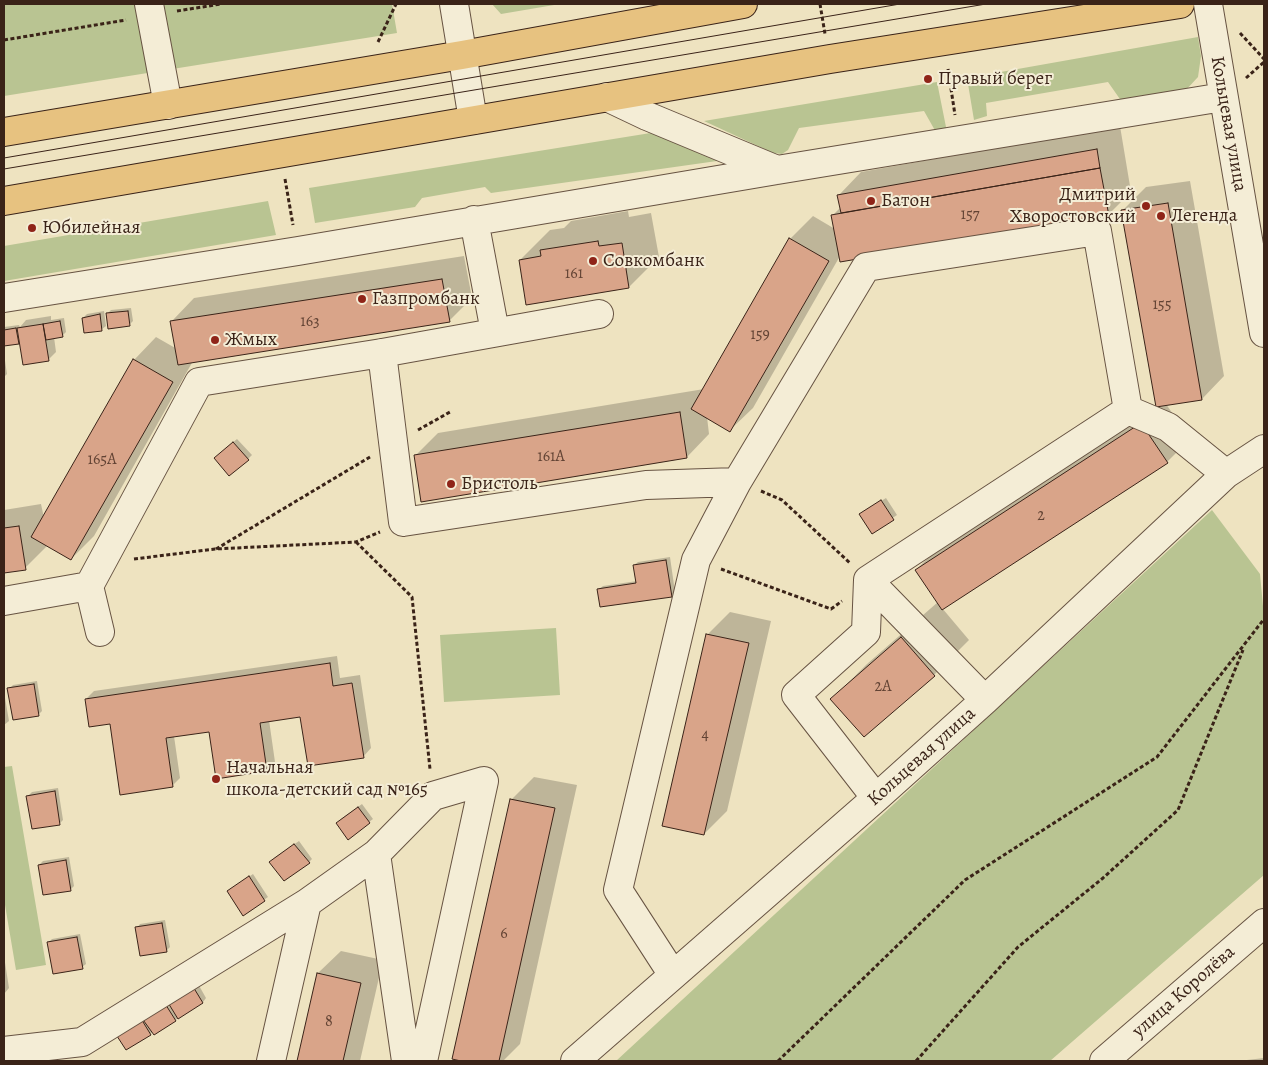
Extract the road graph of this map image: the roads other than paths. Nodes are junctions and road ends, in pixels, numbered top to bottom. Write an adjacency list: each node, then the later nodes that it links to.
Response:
1 (454, 4): 6 (street)
2 (743, 4): 6 (highway)
3 (1180, 4): 7 (highway)
4 (1208, 4): 8 (street, Кольцевая улица)
5 (150, 10): 9 (street)
6 (462, 55): 9 (highway); 10 (street)
7 (607, 97): 10 (highway); 12 (street)
8 (1223, 97): 12 (street); 18 (street, Кольцевая улица)
9 (168, 105): 11 (highway)
10 (473, 120): 13 (highway)
11 (4, 132)
12 (777, 170): 14 (street)
13 (4, 201)
14 (474, 220): 15 (street); 17 (street)
15 (4, 298)
16 (599, 314): 17 (street)
17 (495, 332): 19 (street)
18 (1264, 333)
19 (382, 353): 23 (street); 25 (street)
20 (1128, 410): 22 (street); 23 (street); 24 (street)
21 (1264, 449): 22 (street, Кольцевая улица)
22 (1226, 474): 28 (street, Кольцевая улица)
23 (737, 482): 33 (street)
24 (868, 580): 28 (street); 29 (street)
25 (89, 586): 26 (street); 27 (street)
26 (4, 601)
27 (100, 632)
28 (985, 700): 29 (street, Кольцевая улица)
29 (876, 798): 33 (street, Кольцевая улица)
30 (376, 854): 31 (street); 37 (street); 38 (street)
31 (307, 903): 35 (street); 36 (street)
32 (1264, 923): 40 (street, улица Королёва)
33 (673, 974): 39 (street, Кольцевая улица)
34 (5, 1044): 35 (street)
35 (84, 1052)
36 (271, 1061)
37 (406, 1061)
38 (423, 1061)
39 (575, 1061)
40 (1104, 1061)

